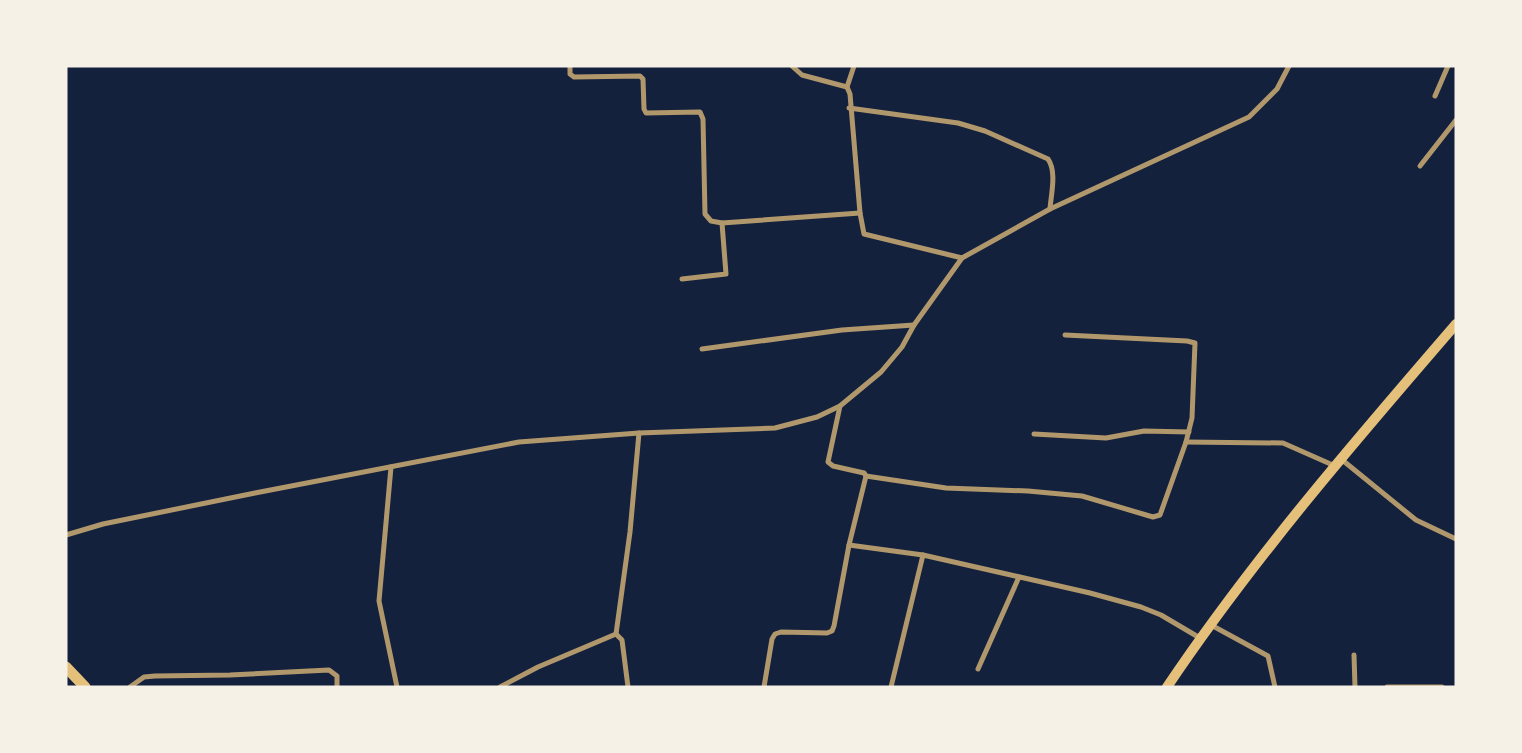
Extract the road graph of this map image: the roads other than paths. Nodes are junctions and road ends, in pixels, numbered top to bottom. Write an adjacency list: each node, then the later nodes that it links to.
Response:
1 (570, 66): 13 (street)
2 (792, 66): 6 (street)
3 (854, 66): 6 (street)
4 (1289, 66): 11 (street)
5 (1448, 66): 7 (street)
6 (847, 87): 8 (street)
7 (1435, 96)
8 (850, 108): 11 (street); 12 (street)
9 (1456, 120): 10 (street)
10 (1420, 166)
11 (1050, 209): 14 (street)
12 (860, 213): 13 (street); 14 (street)
13 (722, 223): 15 (street)
14 (962, 258): 17 (street)
15 (682, 279)
16 (1456, 324): 25 (main road)
17 (914, 325): 19 (street); 20 (street)
18 (1065, 335): 21 (street)
19 (702, 349)
20 (840, 406): 22 (street); 27 (street)
21 (1189, 432): 23 (street); 24 (street)
22 (639, 434): 26 (street); 34 (street)
23 (1034, 434)
24 (1186, 442): 25 (street); 27 (street)
25 (1338, 463): 29 (street); 33 (main road)
26 (391, 467): 28 (street); 42 (street)
27 (866, 476): 30 (street)
28 (66, 535)
29 (1456, 539)
30 (849, 545): 31 (street); 45 (street)
31 (923, 555): 32 (street); 46 (street)
32 (1019, 577): 35 (street); 38 (street)
33 (1210, 625): 35 (main road); 48 (street)
34 (616, 634): 43 (street); 44 (street)
35 (1200, 638): 47 (main road)
36 (1354, 655): 49 (street)
37 (66, 667): 39 (highway)
38 (978, 669)
39 (85, 687)
40 (130, 687): 41 (street)
41 (336, 687)
42 (397, 687)
43 (500, 687)
44 (628, 687)
45 (764, 687)
46 (891, 687)
47 (1168, 687)
48 (1275, 687)
49 (1355, 687)
50 (1387, 687): 51 (street)
51 (1442, 687)

